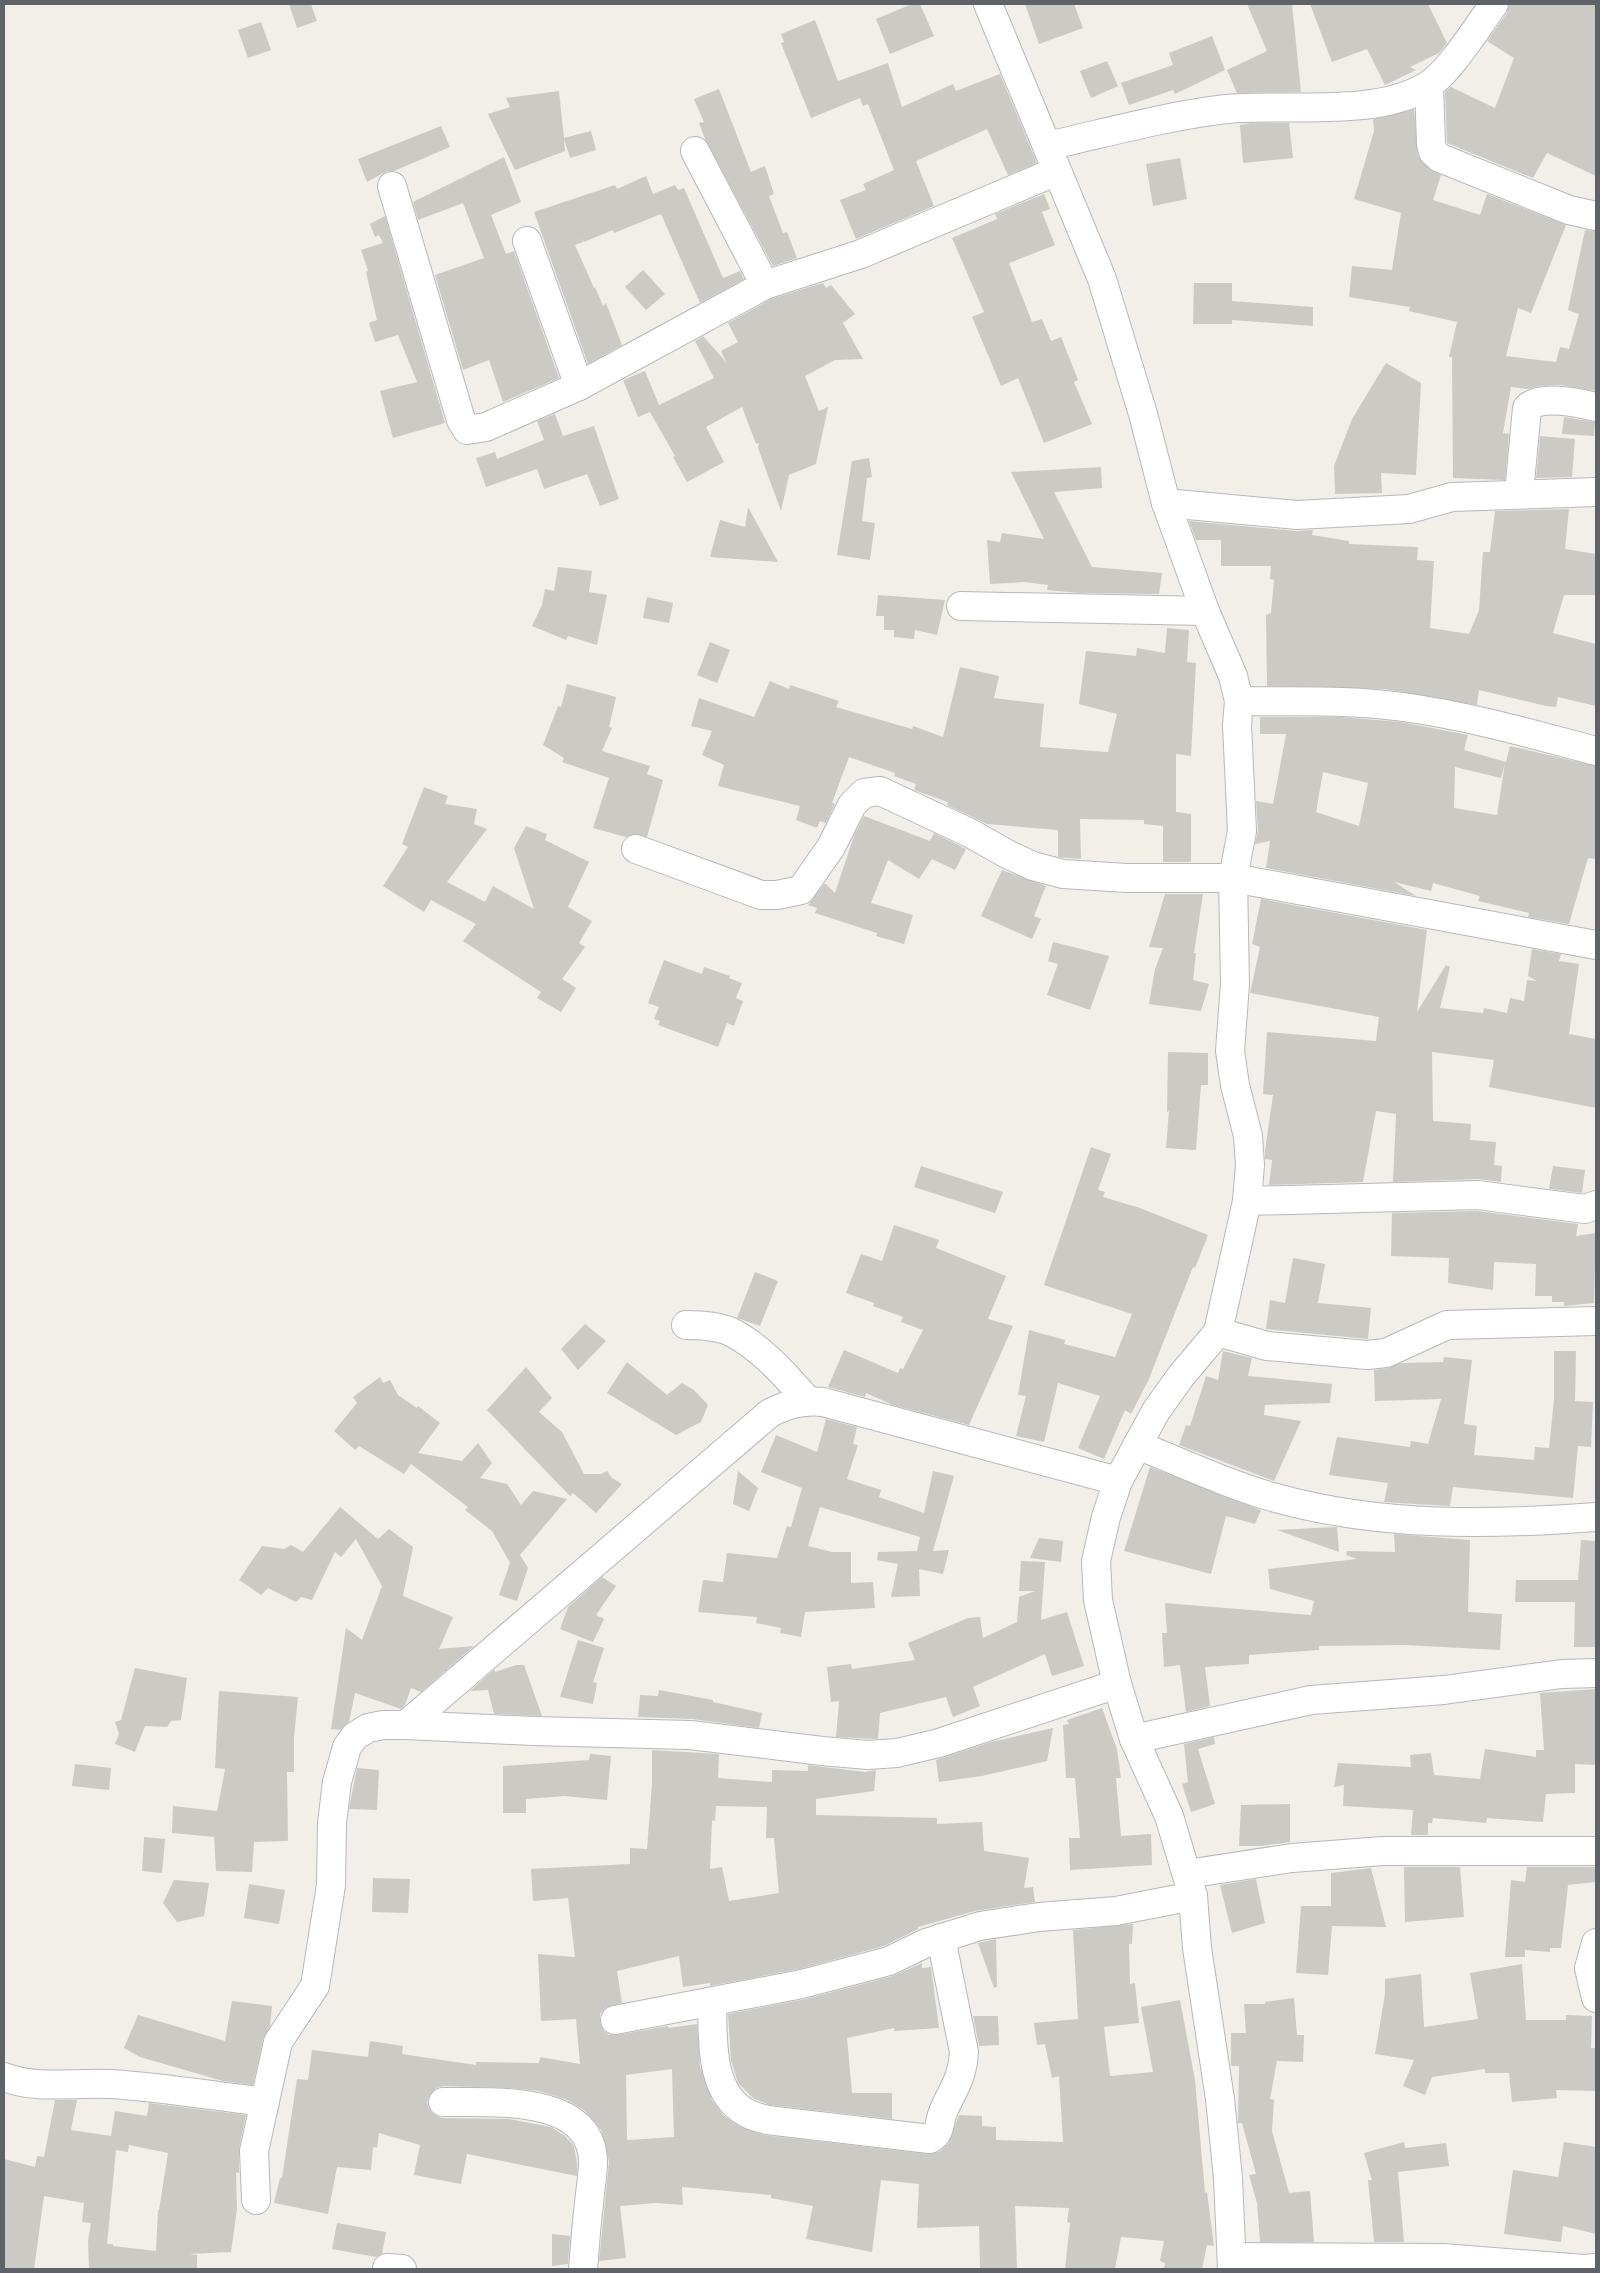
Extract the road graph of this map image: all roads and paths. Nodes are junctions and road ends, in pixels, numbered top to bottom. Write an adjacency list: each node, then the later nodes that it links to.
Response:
1 (988, 4): 5 (street)
2 (1494, 4): 3 (street)
3 (1429, 85): 5 (street); 7 (street)
4 (695, 151): 9 (street)
5 (1052, 159): 9 (street); 14 (street)
6 (392, 186): 10 (street)
7 (1596, 216)
8 (527, 241): 10 (street)
9 (765, 285): 10 (street)
10 (579, 386)
11 (1596, 408): 13 (street)
12 (1596, 492): 13 (street)
13 (1519, 493): 14 (street)
14 (1166, 503): 16 (street)
15 (960, 606): 16 (street)
16 (1205, 611): 17 (street)
17 (1239, 701): 18 (street); 20 (street)
18 (1596, 751)
19 (636, 849): 20 (street)
20 (1233, 878): 21 (street); 22 (street)
21 (1596, 945)
22 (1247, 1201): 23 (street); 26 (street)
23 (1596, 1205)
24 (1596, 1321): 26 (street)
25 (686, 1325): 27 (street)
26 (1218, 1332): 28 (street)
27 (808, 1401): 29 (street); 33 (street)
28 (1138, 1445): 29 (street); 30 (street)
29 (1118, 1481): 32 (street)
30 (1596, 1517)
31 (1596, 1673): 34 (street)
32 (1117, 1684): 33 (street); 34 (street)
33 (406, 1725): 43 (street)
34 (1134, 1739): 36 (street)
35 (1596, 1851): 36 (street)
36 (1190, 1885): 37 (street); 46 (street)
37 (941, 1938): 40 (street); 40 (street)
38 (1596, 1943): 39 (street)
39 (1596, 1998)
40 (712, 2002): 41 (street)
41 (615, 2020)
42 (4, 2077): 43 (street)
43 (265, 2102): 45 (street)
44 (443, 2102): 48 (street)
45 (256, 2200)
46 (1233, 2263): 47 (street)
47 (1596, 2268)
48 (583, 2269)

